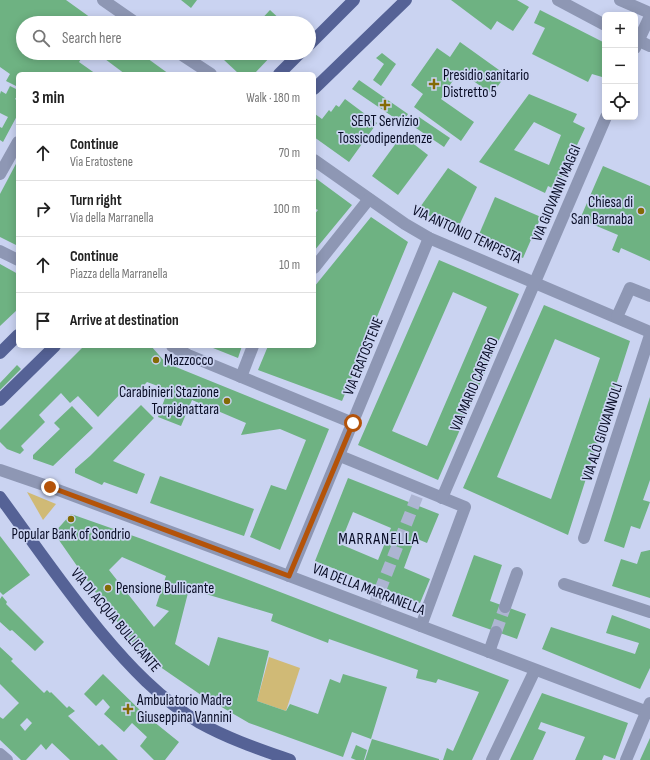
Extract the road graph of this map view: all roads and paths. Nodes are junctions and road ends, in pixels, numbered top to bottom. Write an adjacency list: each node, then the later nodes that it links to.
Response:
1 (103, 0): 7 (street)
2 (354, 0): 9 (main road)
3 (406, 0): 19 (main road)
4 (558, 0): 8 (street)
5 (620, 0): 6 (street)
6 (650, 15): 10 (street)
7 (126, 16)
8 (602, 23)
9 (316, 38)
10 (638, 39)
11 (638, 43): 12 (street)
12 (650, 46)
13 (189, 60): 15 (street)
14 (293, 60): 18 (main road)
15 (192, 62): 16 (street); 17 (street)
16 (195, 72)
17 (208, 72)
18 (281, 72)
19 (316, 87)
20 (605, 120): 30 (street, VIA GIOVANNI MAGGI)
21 (16, 144): 22 (street)
22 (4, 157): 24 (street)
23 (316, 161): 25 (street, VIA ANTONIO TEMPESTA)
24 (0, 174)
25 (369, 199): 26 (street, VIA ANTONIO TEMPESTA); 29 (street)
26 (430, 238): 30 (street, VIA ANTONIO TEMPESTA); 42 (street, VIA ERATOSTENE)
27 (0, 251): 28 (street)
28 (16, 259)
29 (316, 265)
30 (535, 282): 32 (street, VIA ANTONIO TEMPESTA); 46 (street, VIA MARIO CARTARO)
31 (650, 296): 32 (street)
32 (617, 318): 33 (street, VIA ANTONIO TEMPESTA)
33 (650, 332)
34 (650, 335): 47 (street, VIA ALÒ GIOVANNOLI)
35 (16, 337): 39 (main road)
36 (53, 348): 41 (main road)
37 (176, 348): 40 (street)
38 (252, 348): 40 (street)
39 (0, 353)
40 (241, 378): 42 (street)
41 (0, 400)
42 (353, 423): 43 (street, VIA ERATOSTENE)
43 (340, 456): 46 (street); 49 (street, VIA ERATOSTENE)
44 (0, 470): 49 (street, VIA DELLA MARRANELLA)
45 (0, 497): 60 (main road, VIA DI ACQUA BULLICANTE)
46 (442, 498): 53 (street)
47 (584, 538)
48 (517, 573): 51 (street)
49 (289, 576): 53 (street, VIA DELLA MARRANELLA)
50 (564, 584): 52 (street)
51 (504, 607)
52 (650, 612)
53 (421, 626): 55 (street, VIA DELLA MARRANELLA)
54 (496, 632): 55 (street)
55 (489, 652): 56 (street, VIA DELLA MARRANELLA)
56 (535, 670): 57 (street, VIA DELLA MARRANELLA); 61 (street)
57 (649, 709): 62 (street)
58 (0, 754): 59 (street)
59 (7, 760)
60 (290, 760)
61 (492, 760)
62 (626, 760)

